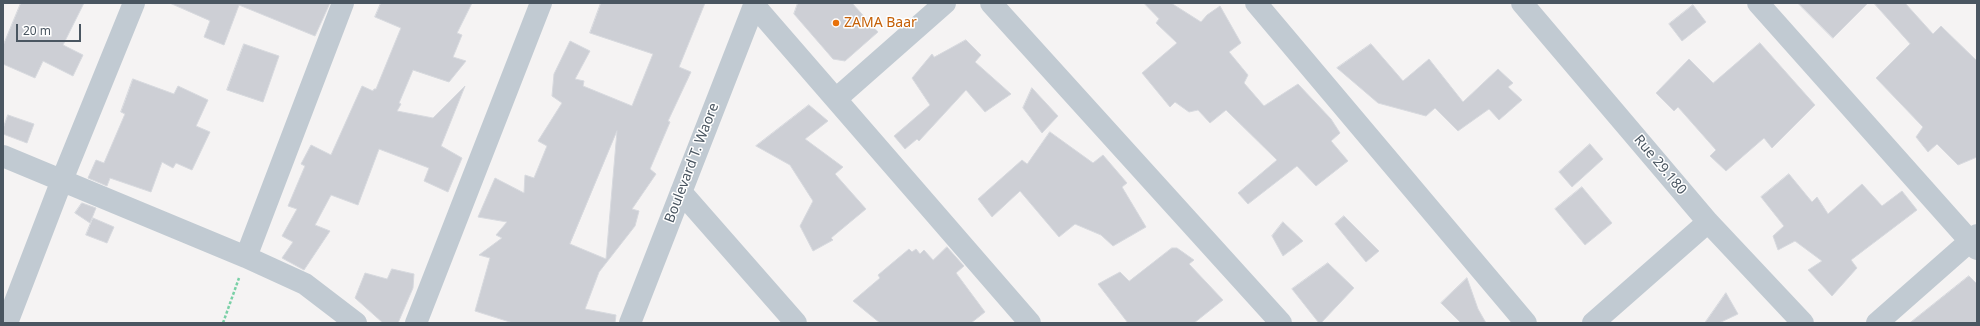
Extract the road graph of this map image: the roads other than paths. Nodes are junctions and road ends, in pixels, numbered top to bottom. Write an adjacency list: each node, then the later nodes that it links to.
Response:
1 (134, 3): 12 (street)
2 (343, 3): 16 (street)
3 (540, 3): 20 (street)
4 (945, 3): 10 (street)
5 (991, 3): 23 (street)
6 (1256, 3): 24 (street)
7 (1522, 3): 14 (street, Rue 29.180)
8 (1758, 3): 15 (street)
9 (754, 4): 10 (street); 13 (street, Boulevard T. Waore)
10 (836, 99): 17 (street)
11 (3, 156): 12 (street)
12 (62, 180): 16 (street); 18 (street)
13 (681, 192): 21 (street, Boulevard T. Waore); 22 (street)
14 (1708, 222): 25 (street); 26 (street, Rue 29.180)
15 (1975, 242): 27 (street)
16 (246, 257): 19 (street)
17 (1027, 322)
18 (7, 323)
19 (356, 323)
20 (416, 323)
21 (630, 323)
22 (796, 323)
23 (1281, 323)
24 (1526, 323)
25 (1593, 323)
26 (1803, 323)
27 (1877, 323)

